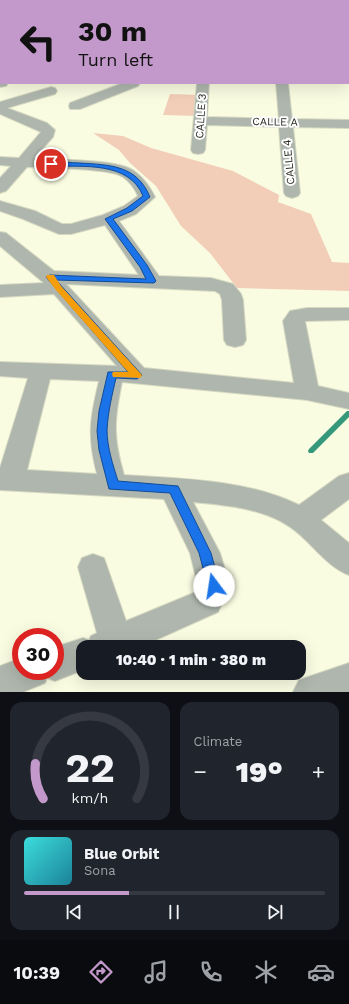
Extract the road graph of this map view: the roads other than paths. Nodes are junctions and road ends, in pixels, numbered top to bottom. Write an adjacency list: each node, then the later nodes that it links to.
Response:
1 (131, 84): 6 (street)
2 (203, 84): 8 (street, CALLE 3)
3 (282, 84): 9 (street, CALLE 4)
4 (51, 90): 5 (street)
5 (0, 106)
6 (75, 106)
7 (0, 110): 13 (street)
8 (201, 121): 9 (street, CALLE A); 11 (street, CALLE 3)
9 (286, 123): 10 (street, CALLE A); 15 (street, CALLE 4)
10 (349, 124)
11 (198, 150)
12 (0, 161): 13 (street)
13 (22, 162): 14 (street); 17 (street)
14 (0, 188)
15 (292, 193)
16 (0, 206): 17 (street)
17 (108, 219): 19 (street)
18 (0, 237): 20 (street)
19 (152, 281): 20 (street); 23 (street)
20 (54, 282): 21 (street); 27 (street)
21 (0, 291)
22 (349, 314): 28 (street)
23 (236, 340)
24 (0, 369): 25 (street)
25 (41, 371): 26 (street); 30 (street)
26 (112, 374): 27 (street); 32 (street)
27 (137, 375): 28 (street)
28 (307, 392): 29 (street)
29 (342, 399)
30 (5, 479): 32 (street)
31 (349, 484): 34 (street)
32 (113, 485): 33 (street)
33 (174, 489): 34 (street); 38 (street)
34 (301, 519): 35 (street)
35 (349, 562)
36 (93, 567): 37 (street)
37 (108, 640)
38 (120, 640)
39 (76, 656): 40 (street)
40 (64, 661)
41 (12, 679): 43 (street)
42 (349, 680): 44 (street)
43 (0, 683)
44 (311, 692)

